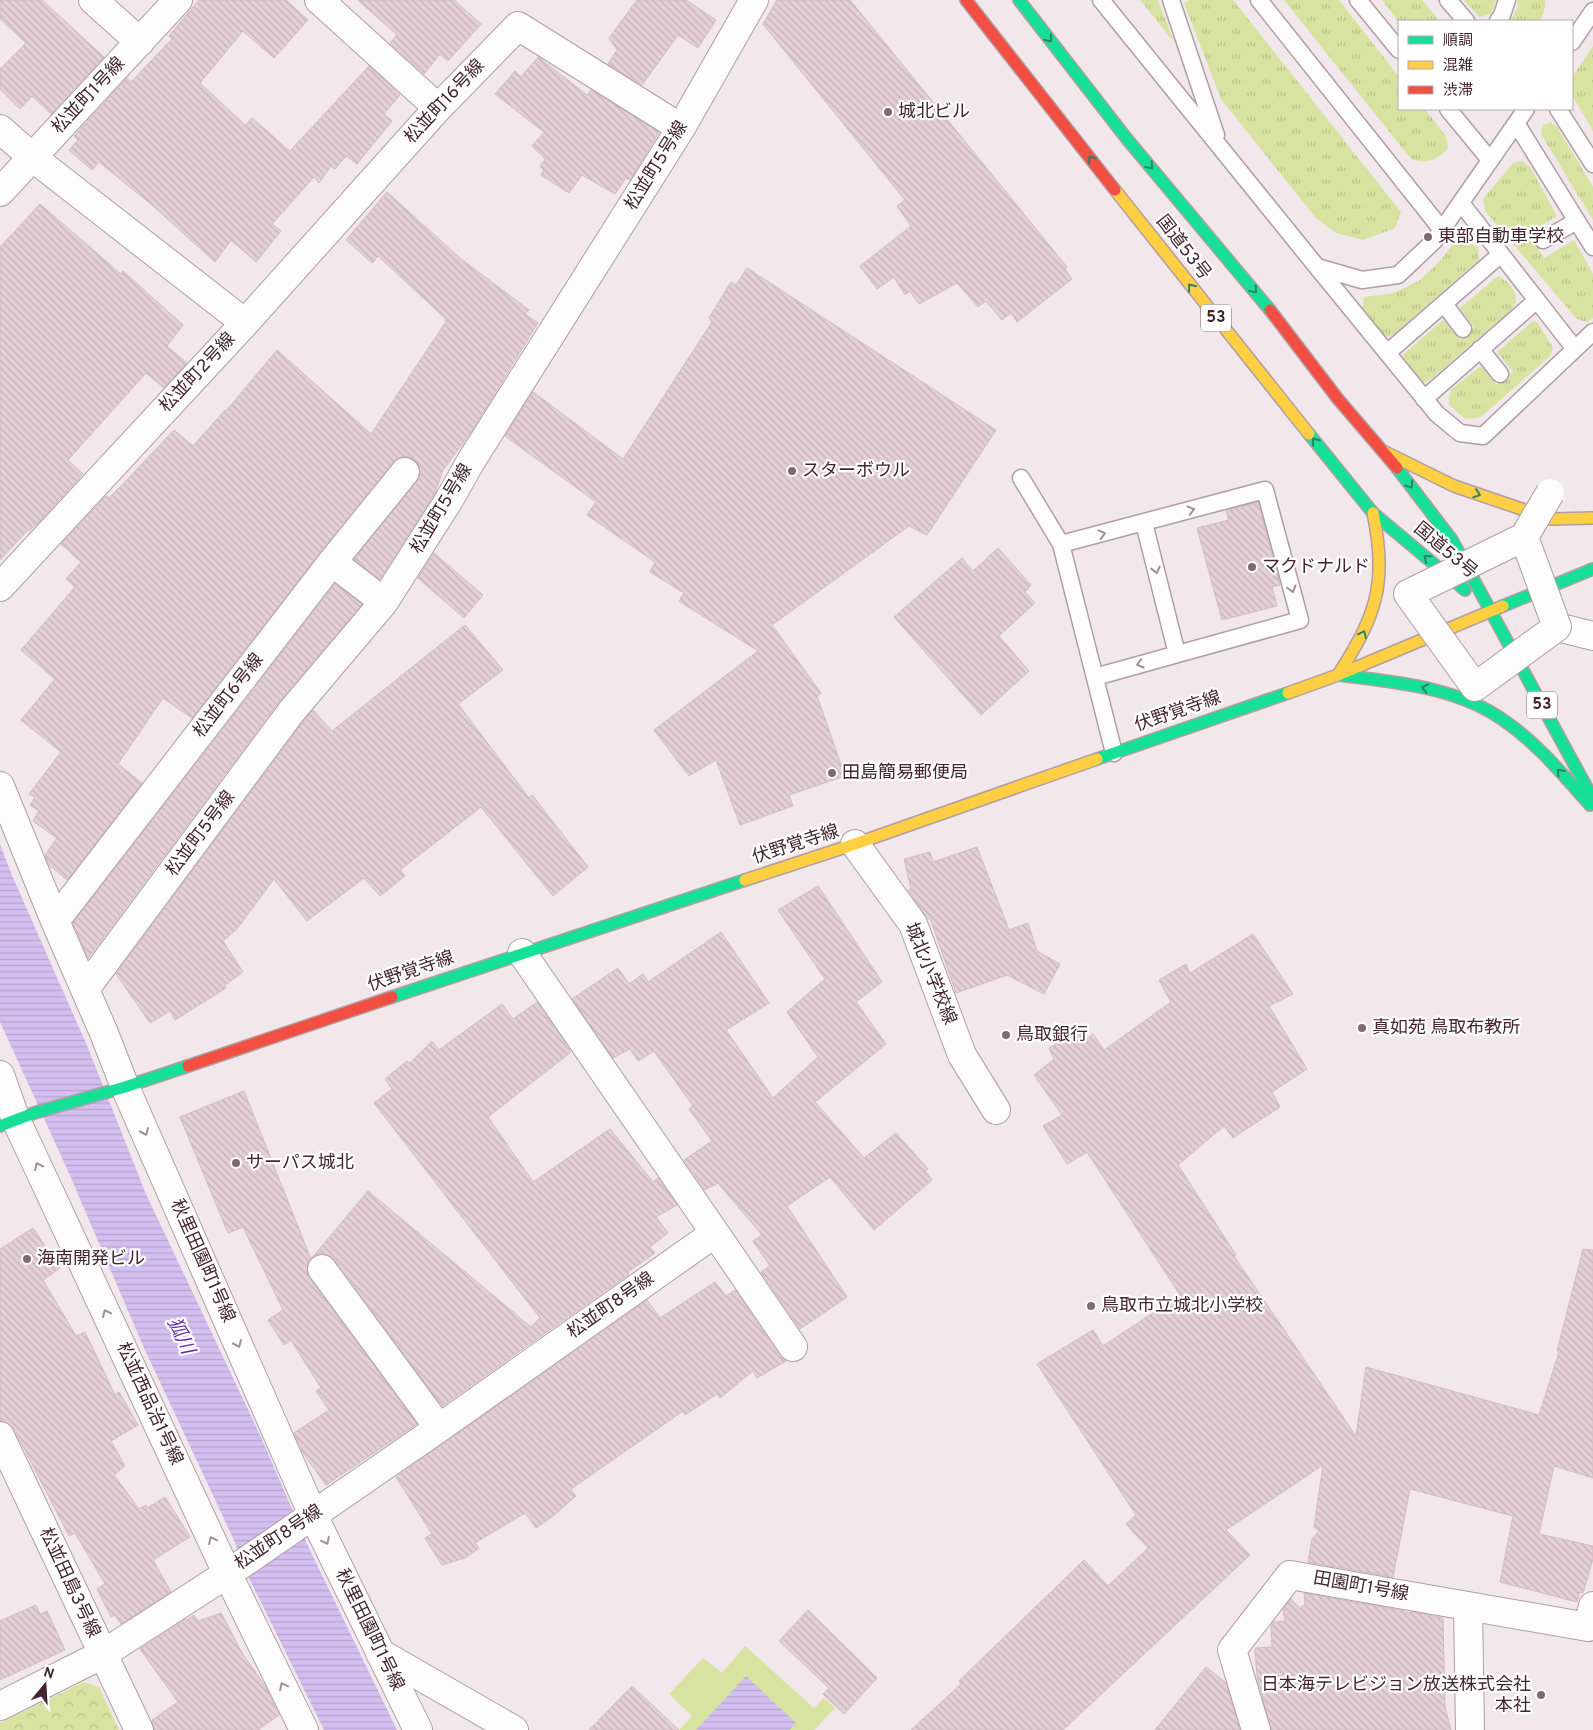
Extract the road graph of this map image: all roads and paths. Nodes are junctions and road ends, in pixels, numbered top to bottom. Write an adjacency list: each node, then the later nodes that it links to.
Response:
1 (93, 0): 19 (street)
2 (178, 0): 19 (street, 松並町1号線)
3 (319, 0): 21 (street)
4 (754, 0): 26 (street, 松並町5号線)
5 (966, 0): 54 (main road, 国道53号 / 53, one-way to 5)
6 (1019, 0): 50 (main road, 国道53号 / 53, one-way to 50)
7 (1101, 0): 28 (lane)
8 (1171, 0): 28 (lane)
9 (1259, 0): 35 (lane)
10 (1358, 0): 20 (lane)
11 (1448, 0): 16 (lane)
12 (1506, 0): 17 (lane)
13 (1589, 0): 14 (lane)
14 (1593, 5)
15 (1593, 11): 18 (lane)
16 (1465, 20)
17 (1499, 20)
18 (1573, 41)
19 (140, 42): 29 (street, 松並町1号線)
20 (1398, 49)
21 (438, 108): 26 (street, 松並町16号線); 42 (street, 松並町16号線)
22 (1449, 110): 30 (lane)
23 (1525, 110): 25 (lane)
24 (1559, 110): 31 (lane)
25 (1516, 123): 30 (lane); 34 (lane)
26 (681, 128): 62 (street, 松並町5号線)
27 (0, 129): 29 (street, 松並町2号線)
28 (1219, 145): 39 (lane)
29 (32, 157): 32 (street, 松並町1号線); 42 (street, 松並町2号線)
30 (1490, 160): 33 (lane)
31 (1593, 164)
32 (0, 192)
33 (1461, 203): 35 (lane); 38 (lane)
34 (1577, 221): 36 (lane); 37 (lane)
35 (1442, 230): 39 (lane)
36 (1543, 240)
37 (1593, 247)
38 (1501, 254): 40 (lane); 41 (lane)
39 (1317, 267): 47 (lane)
40 (1537, 300): 45 (lane); 46 (lane)
41 (1444, 304): 43 (lane); 47 (lane)
42 (245, 323): 61 (street, 松並町2号線)
43 (1463, 329)
44 (1593, 332): 46 (lane)
45 (1480, 349): 48 (lane); 49 (lane)
46 (1575, 349): 49 (lane)
47 (1387, 353): 49 (lane)
48 (1500, 374)
49 (1424, 399)
50 (1385, 452): 55 (main road, one-way to 55); 63 (main road, 国道53号 / 53, one-way to 63)
51 (405, 472): 59 (street, 松並町6号線)
52 (1020, 478): 58 (lane)
53 (1550, 493): 57 (street, bridge)
54 (1373, 513): 63 (main road, 国道53号 / 53, one-way to 54); 67 (main road, one-way to 54)
55 (1593, 518)
56 (1144, 523): 58 (lane, one-way to 56); 66 (lane, one-way to 66); 66 (lane, one-way to 66)
57 (1524, 537): 64 (street, bridge); 64 (street, bridge)
58 (1061, 544): 68 (lane)
59 (332, 562): 62 (street); 74 (street, 松並町6号線)
60 (1593, 569): 63 (main road, 伏野覚寺線)
61 (0, 587)
62 (384, 602): 76 (street, 松並町5号線)
63 (1490, 612): 67 (main road, 伏野覚寺線); 71 (main road, 国道53号 / 53)
64 (1557, 627): 65 (street)
65 (1593, 636)
66 (1177, 654): 68 (lane, one-way to 68)
67 (1338, 675): 69 (main road, 伏野覚寺線); 72 (main road, one-way to 67)
68 (1095, 676): 69 (lane)
69 (1114, 753): 73 (main road, 伏野覚寺線)
70 (0, 786): 74 (street, 秋里田園町1号線)
71 (1593, 799)
72 (1593, 808)
73 (855, 844): 75 (main road, 伏野覚寺線); 79 (street, 城北小学校線)
74 (55, 921): 76 (street, 秋里田園町1号線)
75 (522, 953): 78 (main road, 伏野覚寺線); 81 (street)
76 (86, 988): 78 (street, 秋里田園町1号線)
77 (0, 1075): 80 (street, 松並西品治1号線)
78 (120, 1088): 80 (main road, 伏野覚寺線); 86 (street, 秋里田園町1号線, one-way to 86)
79 (996, 1110)
80 (17, 1120): 87 (street, 松並西品治1号線, one-way to 80)
81 (715, 1233): 83 (street); 84 (street, 松並町8号線)
82 (322, 1269): 84 (street)
83 (793, 1346)
84 (438, 1428): 86 (street, 松並町8号線)
85 (0, 1436): 91 (street, 松並田島3号線)
86 (310, 1517): 87 (street, 松並町8号線); 90 (street, 秋里田園町1号線, one-way to 90)
87 (233, 1569): 91 (street, 松並町8号線); 94 (street, 松並西品治1号線, one-way to 87)
88 (1468, 1606): 89 (street, 田園町1号線); 97 (street, 田園町1号線); 98 (street)
89 (1593, 1606)
90 (380, 1652): 95 (street, 秋里田園町1号線); 96 (street)
91 (103, 1654): 92 (street, 松並町8号線); 93 (street, 松並田島3号線)
92 (0, 1706)
93 (139, 1730)
94 (304, 1730)
95 (418, 1730)
96 (514, 1730)
97 (1256, 1730)
98 (1470, 1730)

